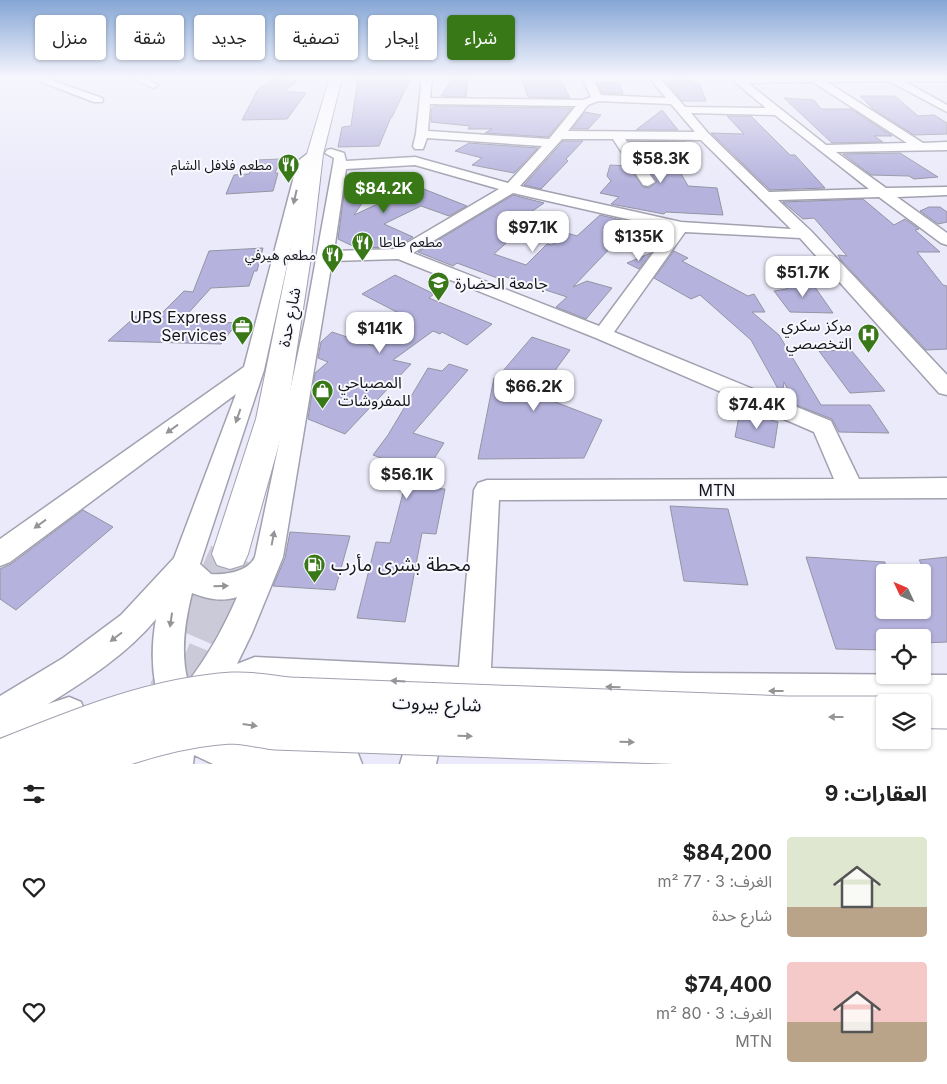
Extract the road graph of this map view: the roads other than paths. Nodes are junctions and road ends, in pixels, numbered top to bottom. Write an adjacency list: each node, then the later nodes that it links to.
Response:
1 (333, 113): 14 (main road, شارع حدة)
2 (425, 113): 7 (street)
3 (576, 113): 10 (street)
4 (684, 113): 9 (street)
5 (779, 113): 13 (street)
6 (868, 113): 11 (street)
7 (422, 134): 10 (street); 15 (street)
8 (616, 135): 9 (street); 10 (street); 16 (street)
9 (704, 136): 20 (street)
10 (555, 139): 17 (street)
11 (919, 146): 12 (street); 13 (street)
12 (947, 146)
13 (823, 149): 19 (street)
14 (330, 154): 15 (street); 25 (street); 27 (street, one-way to 27); 32 (main road, شارع حدة)
15 (415, 161): 17 (street)
16 (648, 182)
17 (511, 188): 21 (street); 24 (street)
18 (947, 191): 19 (street)
19 (880, 192): 20 (street); 23 (street)
20 (767, 196): 22 (street)
21 (681, 228): 22 (street); 26 (street)
22 (805, 234): 28 (street)
23 (947, 240)
24 (400, 254): 25 (street); 26 (street)
25 (325, 256): 32 (street, one-way to 25)
26 (603, 334): 30 (street)
27 (254, 370): 31 (street, one-way to 31); 33 (street, one-way to 33)
28 (943, 380)
29 (947, 488): 30 (street, MTN)
30 (851, 489): 37 (street, MTN)
31 (0, 554)
32 (247, 560): 33 (street, one-way to 32); 34 (street)
33 (186, 565): 39 (street, one-way to 39); 40 (street, one-way to 40)
34 (237, 633): 35 (street); 40 (street)
35 (255, 673): 36 (street, one-way to 35); 40 (street)
36 (439, 683): 37 (street); 53 (street)
37 (474, 684): 38 (street, one-way to 37)
38 (947, 691)
39 (0, 715)
40 (181, 717): 44 (street); 46 (street); 49 (street); 50 (street); 51 (street)
41 (876, 717): 47 (main road, شارع بيروت, one-way to 47, bridge)
42 (931, 717): 43 (main road)
43 (947, 717)
44 (0, 737)
45 (947, 750): 48 (main road, شارع بيروت, one-way to 45, bridge)
46 (208, 756): 52 (street)
47 (0, 761)
48 (67, 764)
49 (118, 764)
50 (145, 764)
51 (175, 764)
52 (344, 764)
53 (418, 764)

